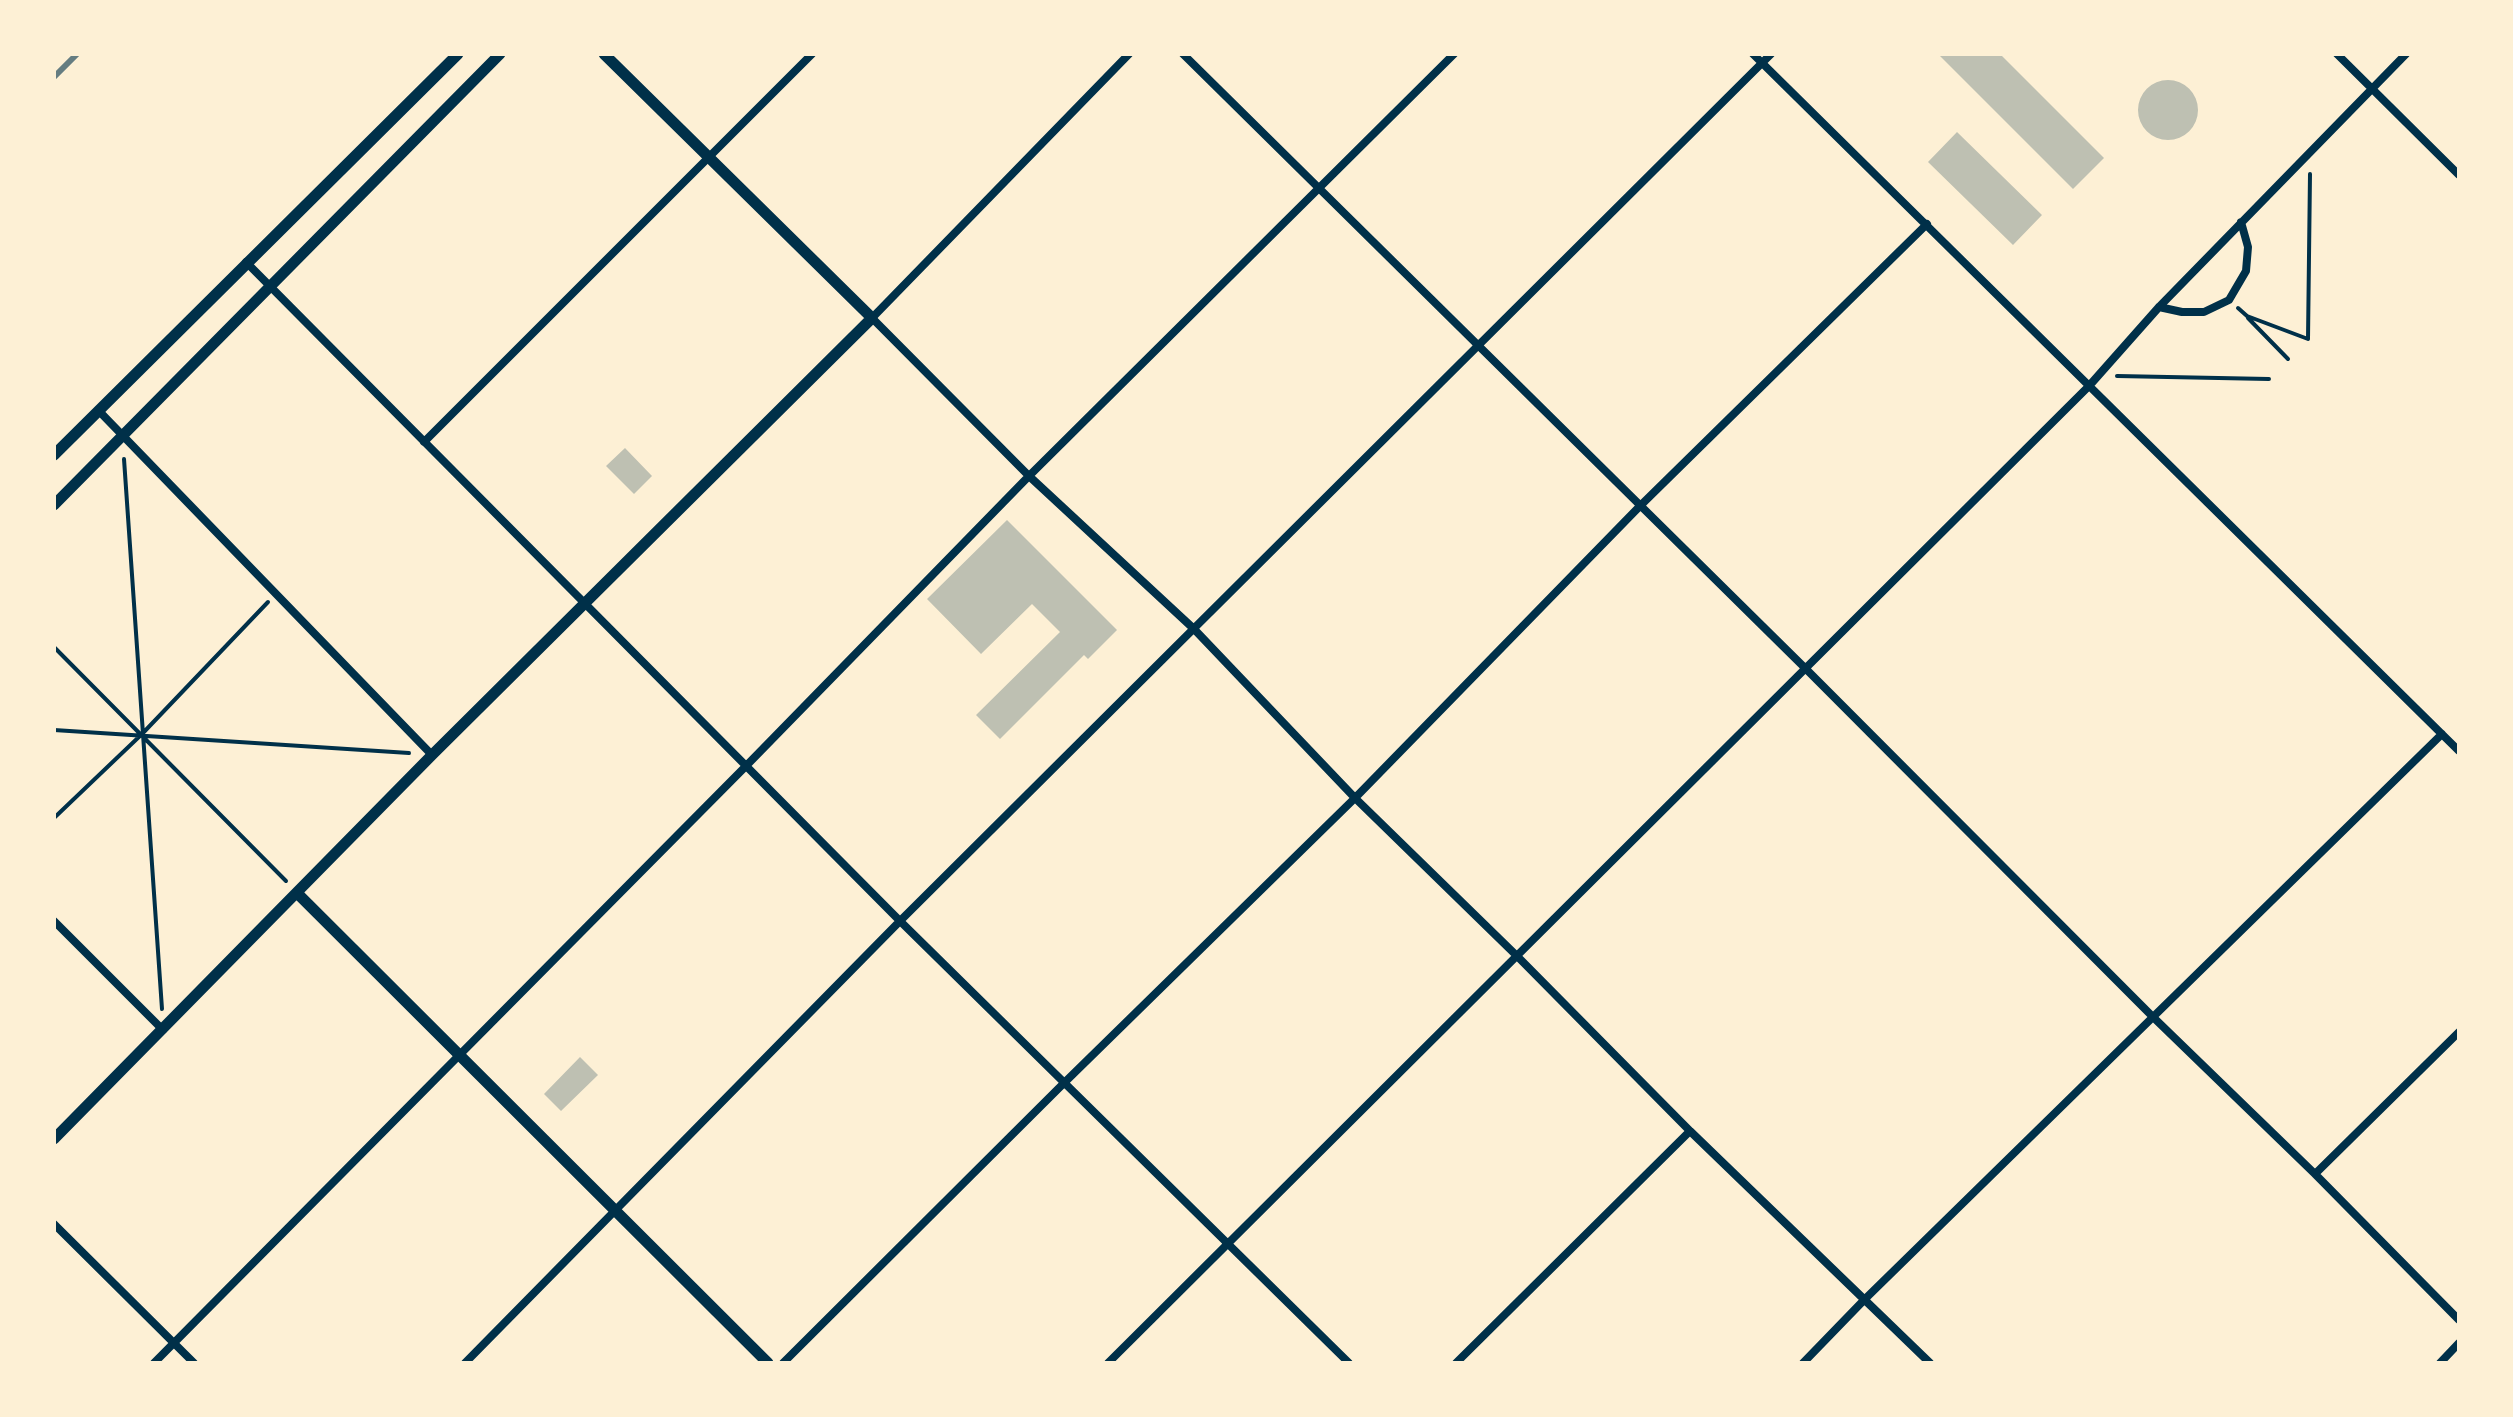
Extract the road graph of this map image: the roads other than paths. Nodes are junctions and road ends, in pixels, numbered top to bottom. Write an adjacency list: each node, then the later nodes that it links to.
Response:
1 (458, 54): 19 (street)
2 (500, 54): 20 (street)
3 (604, 54): 14 (street)
4 (812, 54): 14 (street)
5 (1129, 54): 22 (street)
6 (1183, 54): 16 (street)
7 (1454, 54): 16 (street)
8 (1753, 54): 12 (street)
9 (1771, 54): 12 (street)
10 (2337, 54): 13 (street)
11 (2406, 54): 13 (street)
12 (1763, 63): 18 (street); 23 (street)
13 (2372, 89): 15 (street); 17 (street)
14 (709, 159): 22 (street); 27 (street)
15 (2459, 175)
16 (1317, 189): 23 (street); 29 (street)
17 (2241, 222): 21 (street); 21 (street)
18 (1927, 224): 24 (street); 31 (street)
19 (246, 262): 20 (street); 25 (street)
20 (270, 286): 26 (street); 27 (street)
21 (2159, 307): 24 (street)
22 (872, 318): 29 (street); 32 (street)
23 (1476, 346): 31 (street); 33 (street)
24 (2089, 386): 34 (street); 35 (street)
25 (98, 410): 26 (street); 28 (street)
26 (122, 436): 30 (street); 37 (street)
27 (424, 442): 32 (street)
28 (54, 455)
29 (1029, 476): 33 (street); 38 (street)
30 (54, 505)
31 (1639, 507): 34 (street); 39 (street)
32 (586, 602): 37 (street); 38 (street)
33 (1194, 629): 39 (street); 42 (street)
34 (1805, 668): 43 (street); 44 (street)
35 (2442, 734): 36 (street); 44 (street)
36 (2459, 751)
37 (432, 755): 40 (street)
38 (747, 765): 42 (street); 47 (street)
39 (1355, 798): 43 (street); 48 (street)
40 (297, 893): 45 (street); 47 (street)
41 (54, 921): 45 (street)
42 (900, 921): 48 (street); 52 (street)
43 (1518, 957): 49 (street); 54 (street)
44 (2153, 1017): 51 (street); 55 (street)
45 (163, 1030): 50 (street)
46 (2459, 1032): 51 (street)
47 (457, 1055): 52 (street); 57 (street)
48 (1064, 1083): 54 (street); 63 (street)
49 (1690, 1131): 55 (street); 66 (street)
50 (54, 1139)
51 (2315, 1174): 56 (street)
52 (614, 1211): 61 (street); 62 (street)
53 (54, 1224): 57 (street)
54 (1228, 1243): 64 (street); 65 (street)
55 (1865, 1299): 67 (street); 68 (street)
56 (2459, 1320)
57 (174, 1343): 59 (street); 60 (street)
58 (2459, 1343): 69 (street)
59 (154, 1363)
60 (194, 1363)
61 (465, 1363)
62 (768, 1363)
63 (783, 1363)
64 (1108, 1363)
65 (1349, 1363)
66 (1456, 1363)
67 (1803, 1363)
68 (1930, 1363)
69 (2440, 1363)

